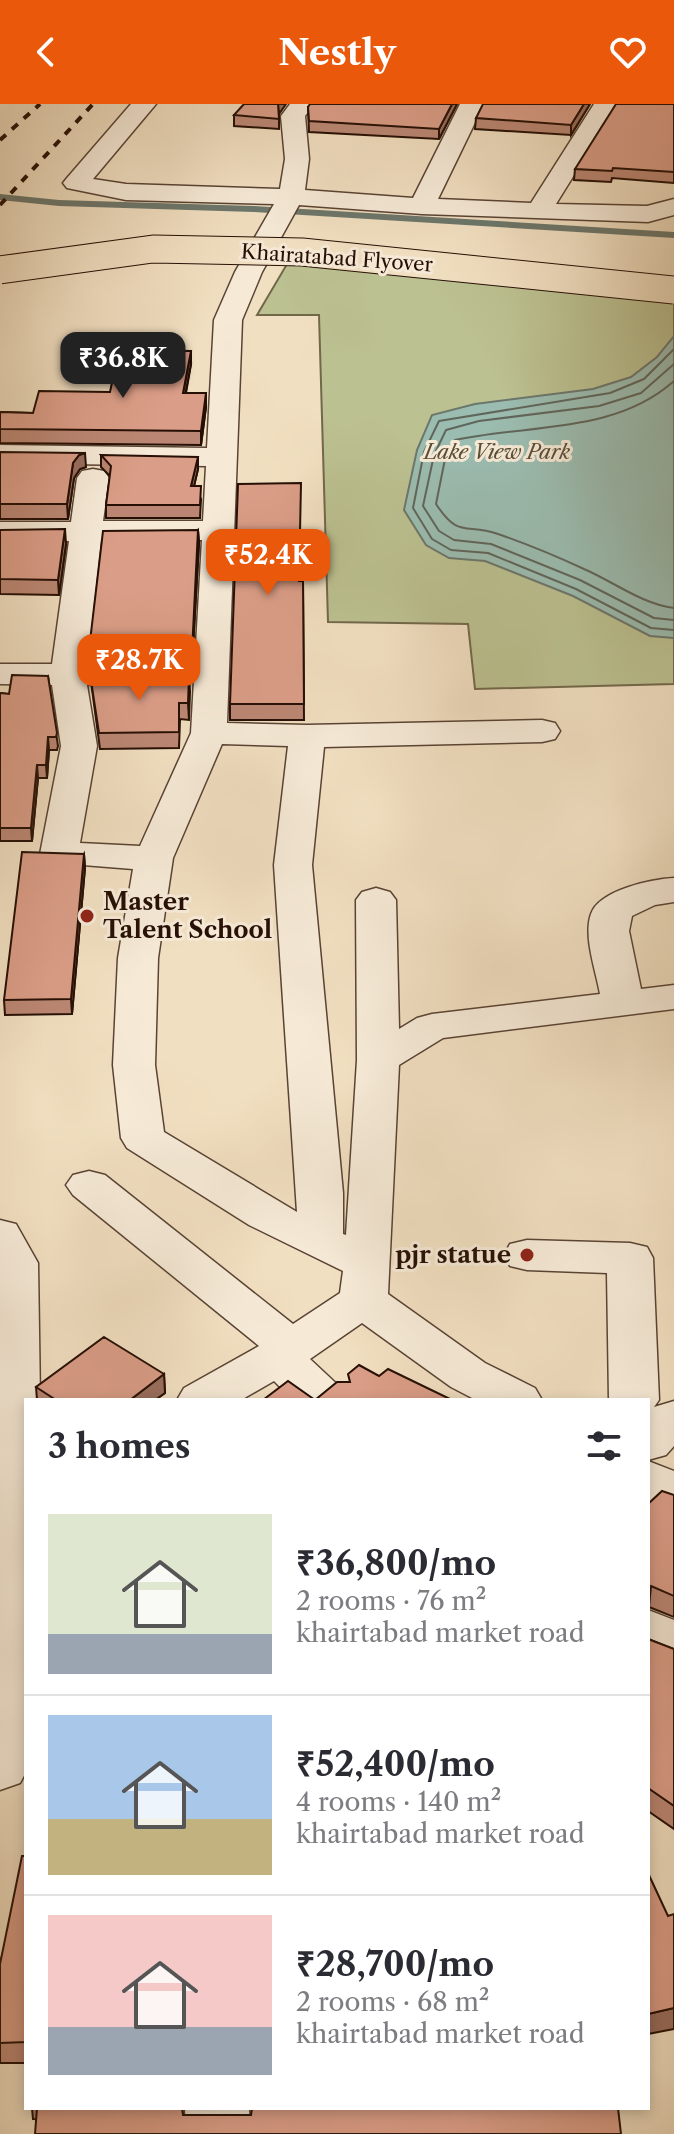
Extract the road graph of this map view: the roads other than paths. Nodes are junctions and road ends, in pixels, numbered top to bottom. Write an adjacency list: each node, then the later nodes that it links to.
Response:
1 (144, 104): 5 (street)
2 (302, 104): 5 (street)
3 (472, 104): 6 (street)
4 (606, 104): 8 (street)
5 (287, 205): 6 (street); 14 (street)
6 (422, 206): 8 (street)
7 (674, 207): 8 (street)
8 (539, 211)
9 (0, 251): 11 (main road, Khairatabad Flyover)
10 (0, 270): 12 (main road, Khairatabad Flyover, bridge)
11 (674, 270)
12 (674, 290)
13 (0, 454): 14 (street)
14 (220, 457): 16 (street)
15 (93, 478): 18 (street)
16 (217, 530): 18 (street); 23 (street)
17 (0, 532): 18 (street)
18 (85, 532): 20 (street)
19 (0, 674): 20 (street)
20 (68, 674): 21 (street); 25 (street)
21 (131, 676)
22 (542, 731): 24 (street)
23 (209, 733): 24 (street); 25 (street)
24 (307, 736): 33 (street)
25 (154, 858): 33 (street)
26 (674, 890): 29 (street)
27 (376, 900): 30 (street)
28 (674, 997): 29 (street)
29 (623, 1003): 30 (street)
30 (378, 1060): 35 (street)
31 (89, 1185): 36 (street)
32 (0, 1235): 45 (street)
33 (320, 1242): 35 (street)
34 (527, 1255): 40 (street)
35 (365, 1282): 36 (street); 39 (street)
36 (285, 1352): 37 (street); 38 (street)
37 (205, 1398)
38 (321, 1398)
39 (513, 1398)
40 (634, 1398)
41 (674, 1419): 42 (street)
42 (650, 1440)
43 (650, 1480): 44 (street)
44 (674, 1496)
45 (21, 1503): 47 (street)
46 (650, 1632): 48 (street)
47 (14, 1646): 49 (street)
48 (674, 1647)
49 (0, 1767)
50 (217, 2110): 51 (street)
51 (218, 2134)

